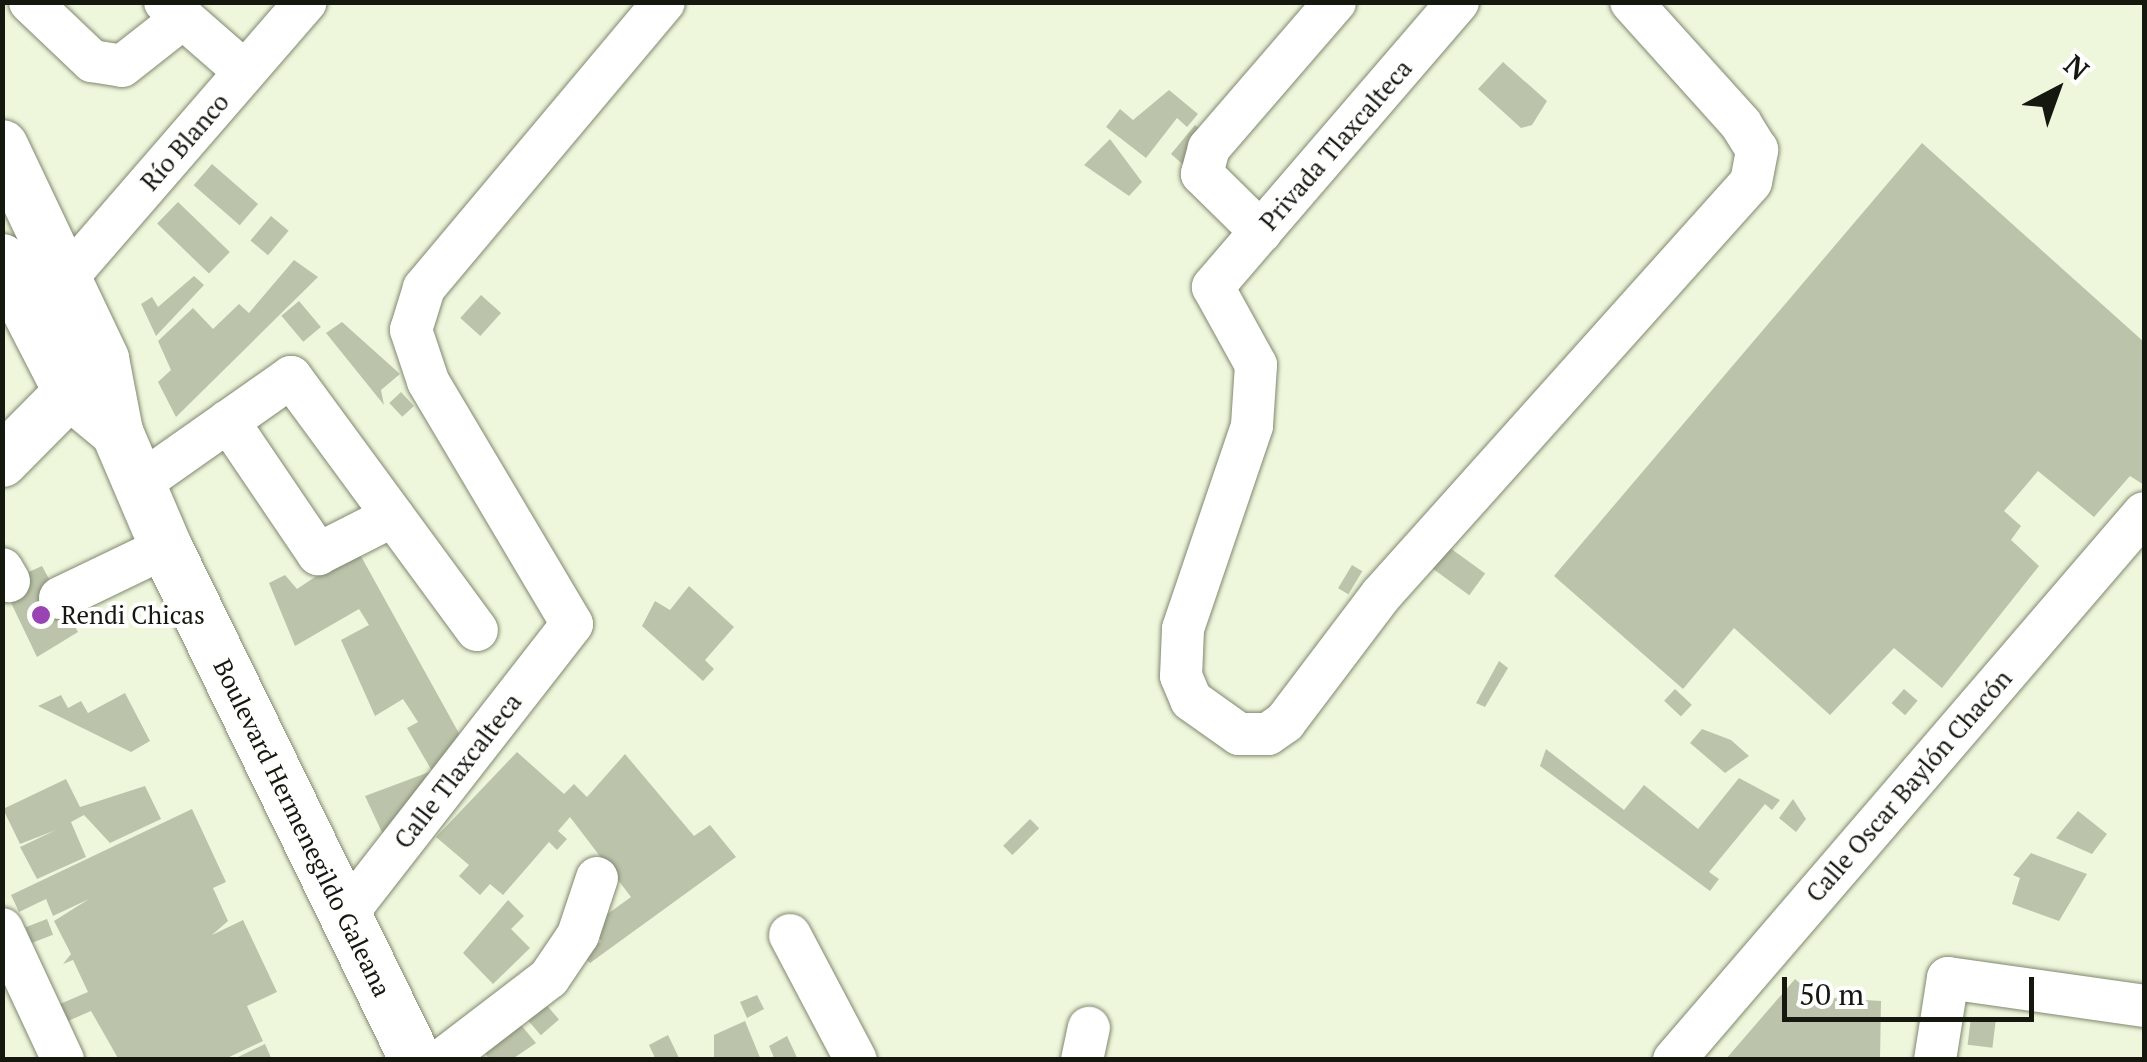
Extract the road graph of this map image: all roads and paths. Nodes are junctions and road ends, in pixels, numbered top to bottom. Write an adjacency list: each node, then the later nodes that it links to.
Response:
1 (30, 2): 7 (street)
2 (306, 2): 8 (street, Río Blanco)
3 (664, 2): 23 (street, Calle Tlaxcalteca)
4 (1335, 2): 10 (street)
5 (1458, 2): 10 (street, Privada Tlaxcalteca)
6 (1631, 2): 10 (street, Privada Tlaxcalteca)
7 (174, 10): 8 (street)
8 (246, 72): 12 (street, Río Blanco)
9 (2, 146): 12 (main road, Boulevard Hermenegildo Galeana)
10 (1261, 232)
11 (2, 260): 12 (main road, Boulevard Hermenegildo Galeana)
12 (32, 313): 13 (main road, Boulevard Hermenegildo Galeana)
13 (87, 377): 15 (main road); 16 (main road, Boulevard Hermenegildo Galeana)
14 (228, 422): 16 (street); 18 (street); 18 (street)
15 (2, 460)
16 (139, 484): 19 (main road, Boulevard Hermenegildo Galeana)
17 (2144, 513): 31 (street, Calle Oscar Baylón Chacón)
18 (393, 516): 21 (street)
19 (166, 547): 20 (street); 23 (main road, Boulevard Hermenegildo Galeana)
20 (60, 598)
21 (476, 630)
22 (597, 878): 29 (street)
23 (344, 917): 28 (main road, Boulevard Hermenegildo Galeana)
24 (2, 929): 27 (street)
25 (790, 934): 30 (street)
26 (2144, 1006): 32 (street)
27 (63, 1060)
28 (416, 1060)
29 (442, 1060)
30 (856, 1060)
31 (1674, 1060)
32 (1935, 1060)

